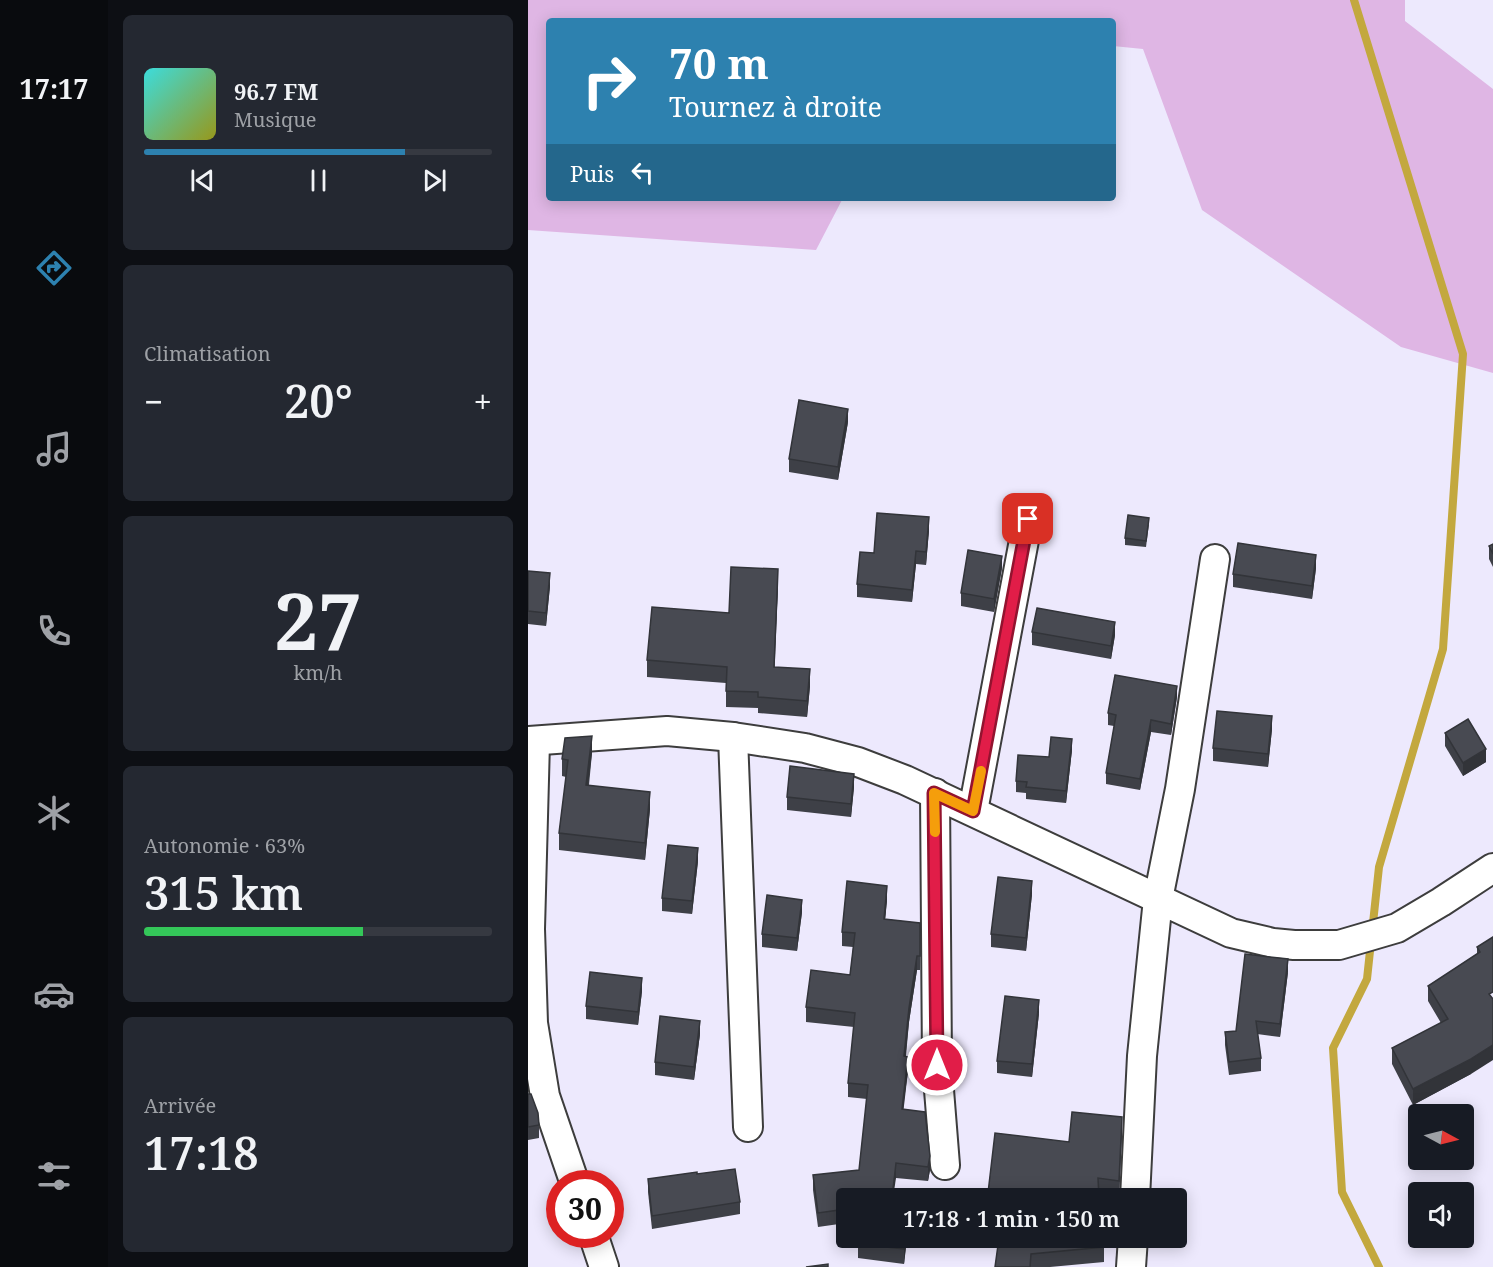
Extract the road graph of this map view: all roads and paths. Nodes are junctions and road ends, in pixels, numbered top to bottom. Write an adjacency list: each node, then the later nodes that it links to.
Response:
1 (1028, 519): 6 (street)
2 (1215, 559): 8 (street)
3 (733, 737): 4 (street); 5 (street); 10 (street)
4 (532, 742): 9 (street)
5 (934, 793): 6 (street); 11 (street)
6 (973, 811): 8 (street)
7 (1493, 868): 8 (street)
8 (1158, 899): 13 (street)
9 (536, 1096): 12 (street)
10 (748, 1127)
11 (945, 1165)
12 (569, 1170)
13 (1135, 1188)
14 (598, 1248): 16 (street)
15 (1132, 1248): 17 (street)
16 (604, 1267)
17 (1131, 1267)

